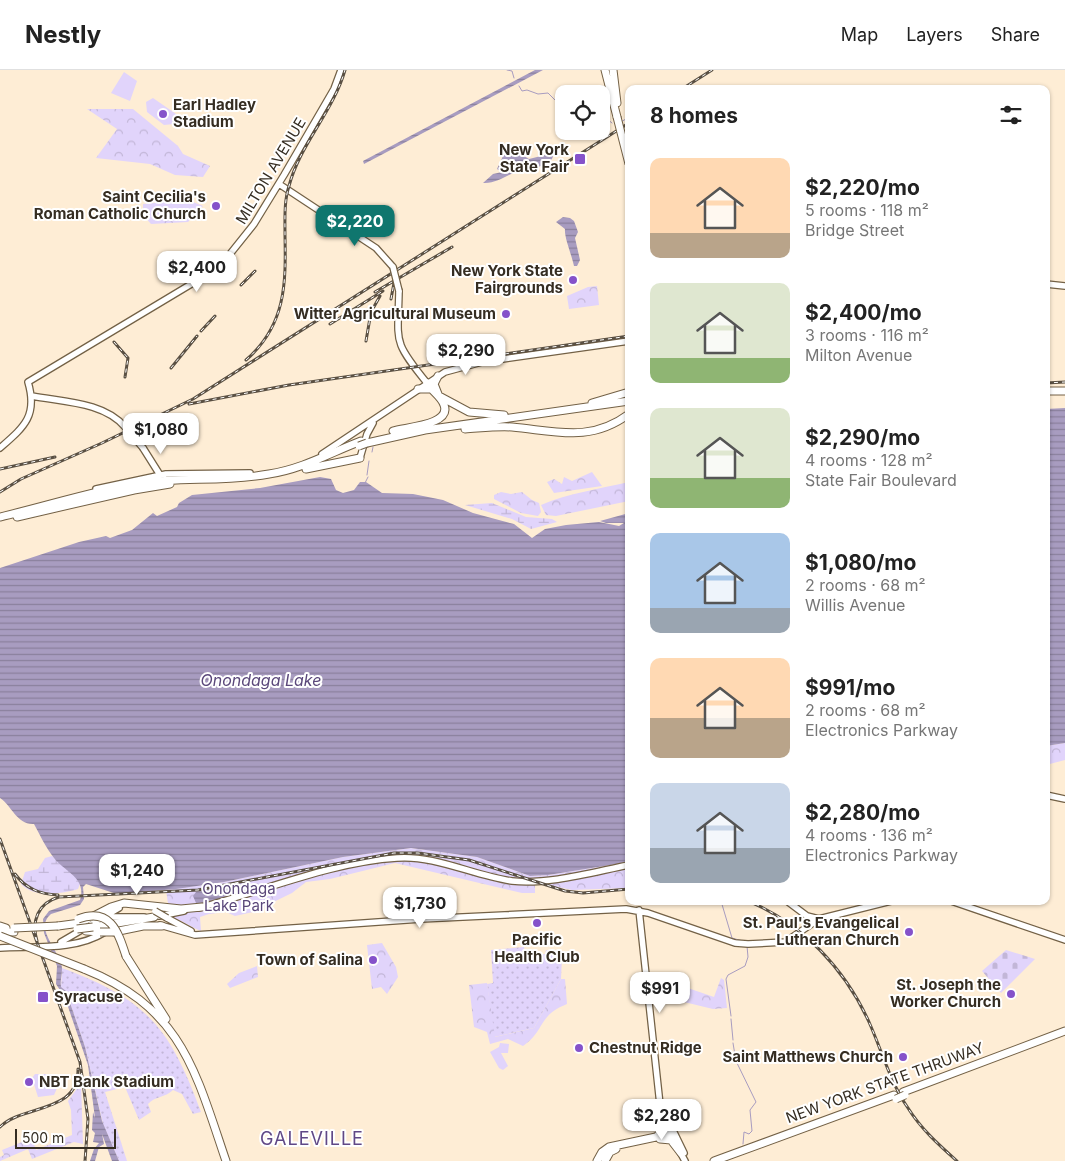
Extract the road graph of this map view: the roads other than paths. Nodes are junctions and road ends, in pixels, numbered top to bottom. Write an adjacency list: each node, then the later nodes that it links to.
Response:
1 (341, 70): 8 (main road, MILTON AVENUE)
2 (607, 70): 4 (highway); 5 (highway)
3 (613, 70): 4 (highway)
4 (617, 103): 5 (highway)
5 (619, 116): 6 (highway, bridge); 7 (highway, bridge)
6 (625, 135)
7 (625, 145)
8 (279, 184): 13 (main road, bridge); 19 (main road, MILTON AVENUE)
9 (1050, 284): 10 (main road)
10 (1065, 286)
11 (625, 342): 12 (main road)
12 (438, 376): 13 (main road); 18 (highway)
13 (429, 386): 14 (highway); 18 (highway); 27 (highway)
14 (418, 389): 25 (main road)
15 (1050, 389): 16 (highway)
16 (1065, 389)
17 (625, 393): 22 (highway)
18 (438, 394): 23 (highway)
19 (32, 396): 30 (main road); 33 (main road, bridge)
20 (625, 397): 22 (highway)
21 (625, 402): 28 (highway)
22 (592, 403): 23 (highway)
23 (504, 415): 27 (highway)
24 (625, 416): 28 (highway)
25 (378, 418): 26 (main road); 29 (main road)
26 (364, 428): 29 (main road); 33 (main road)
27 (393, 431): 29 (highway)
28 (415, 432): 29 (highway)
29 (365, 441): 31 (main road); 32 (highway); 35 (highway)
30 (0, 448)
31 (360, 458): 32 (highway)
32 (306, 469): 36 (highway)
33 (160, 475): 34 (main road)
34 (56, 500): 35 (highway)
35 (24, 511): 36 (highway)
36 (0, 519)
37 (1050, 796): 38 (main road)
38 (1065, 799)
39 (625, 867): 44 (main road)
40 (792, 905): 48 (main road)
41 (864, 905): 46 (main road)
42 (874, 905): 46 (main road)
43 (964, 905): 63 (main road)
44 (202, 907): 49 (main road); 57 (highway)
45 (117, 908): 49 (main road); 55 (main road); 57 (highway)
46 (858, 909): 50 (main road)
47 (639, 910): 56 (main road); 61 (main road); 73 (main road)
48 (801, 912): 50 (main road); 56 (main road)
49 (154, 914): 51 (main road); 52 (main road, bridge); 55 (highway)
50 (819, 919): 56 (main road)
51 (130, 923): 53 (main road); 64 (main road)
52 (174, 923): 59 (main road); 61 (main road)
53 (162, 926): 59 (main road); 60 (highway)
54 (1, 928): 57 (highway, bridge)
55 (85, 928): 57 (highway); 60 (highway, bridge); 64 (main road); 65 (main road)
56 (808, 928)
57 (59, 929): 70 (highway, bridge)
58 (151, 929): 60 (highway)
59 (179, 930): 61 (main road)
60 (114, 932)
61 (208, 933)
62 (0, 938): 67 (highway, bridge)
63 (1065, 940)
64 (78, 943): 65 (main road)
65 (50, 945): 66 (main road)
66 (0, 948)
67 (84, 971): 70 (highway); 79 (highway)
68 (1065, 1031): 71 (highway, NEW YORK STATE THRUWAY)
69 (1065, 1036): 71 (highway, NEW YORK STATE THRUWAY)
70 (185, 1051): 80 (highway)
71 (921, 1087): 72 (highway, NEW YORK STATE THRUWAY, bridge)
72 (895, 1097): 82 (highway, NEW YORK STATE THRUWAY); 83 (highway, NEW YORK STATE THRUWAY)
73 (660, 1101): 74 (main road); 75 (main road)
74 (664, 1122): 75 (main road); 76 (highway)
75 (672, 1134): 76 (highway); 77 (main road); 78 (main road)
76 (647, 1140): 77 (highway); 81 (highway); 81 (highway)
77 (681, 1153): 78 (main road)
78 (687, 1160)
79 (222, 1161)
80 (226, 1161)
81 (601, 1161)
82 (714, 1161)
83 (727, 1161)

